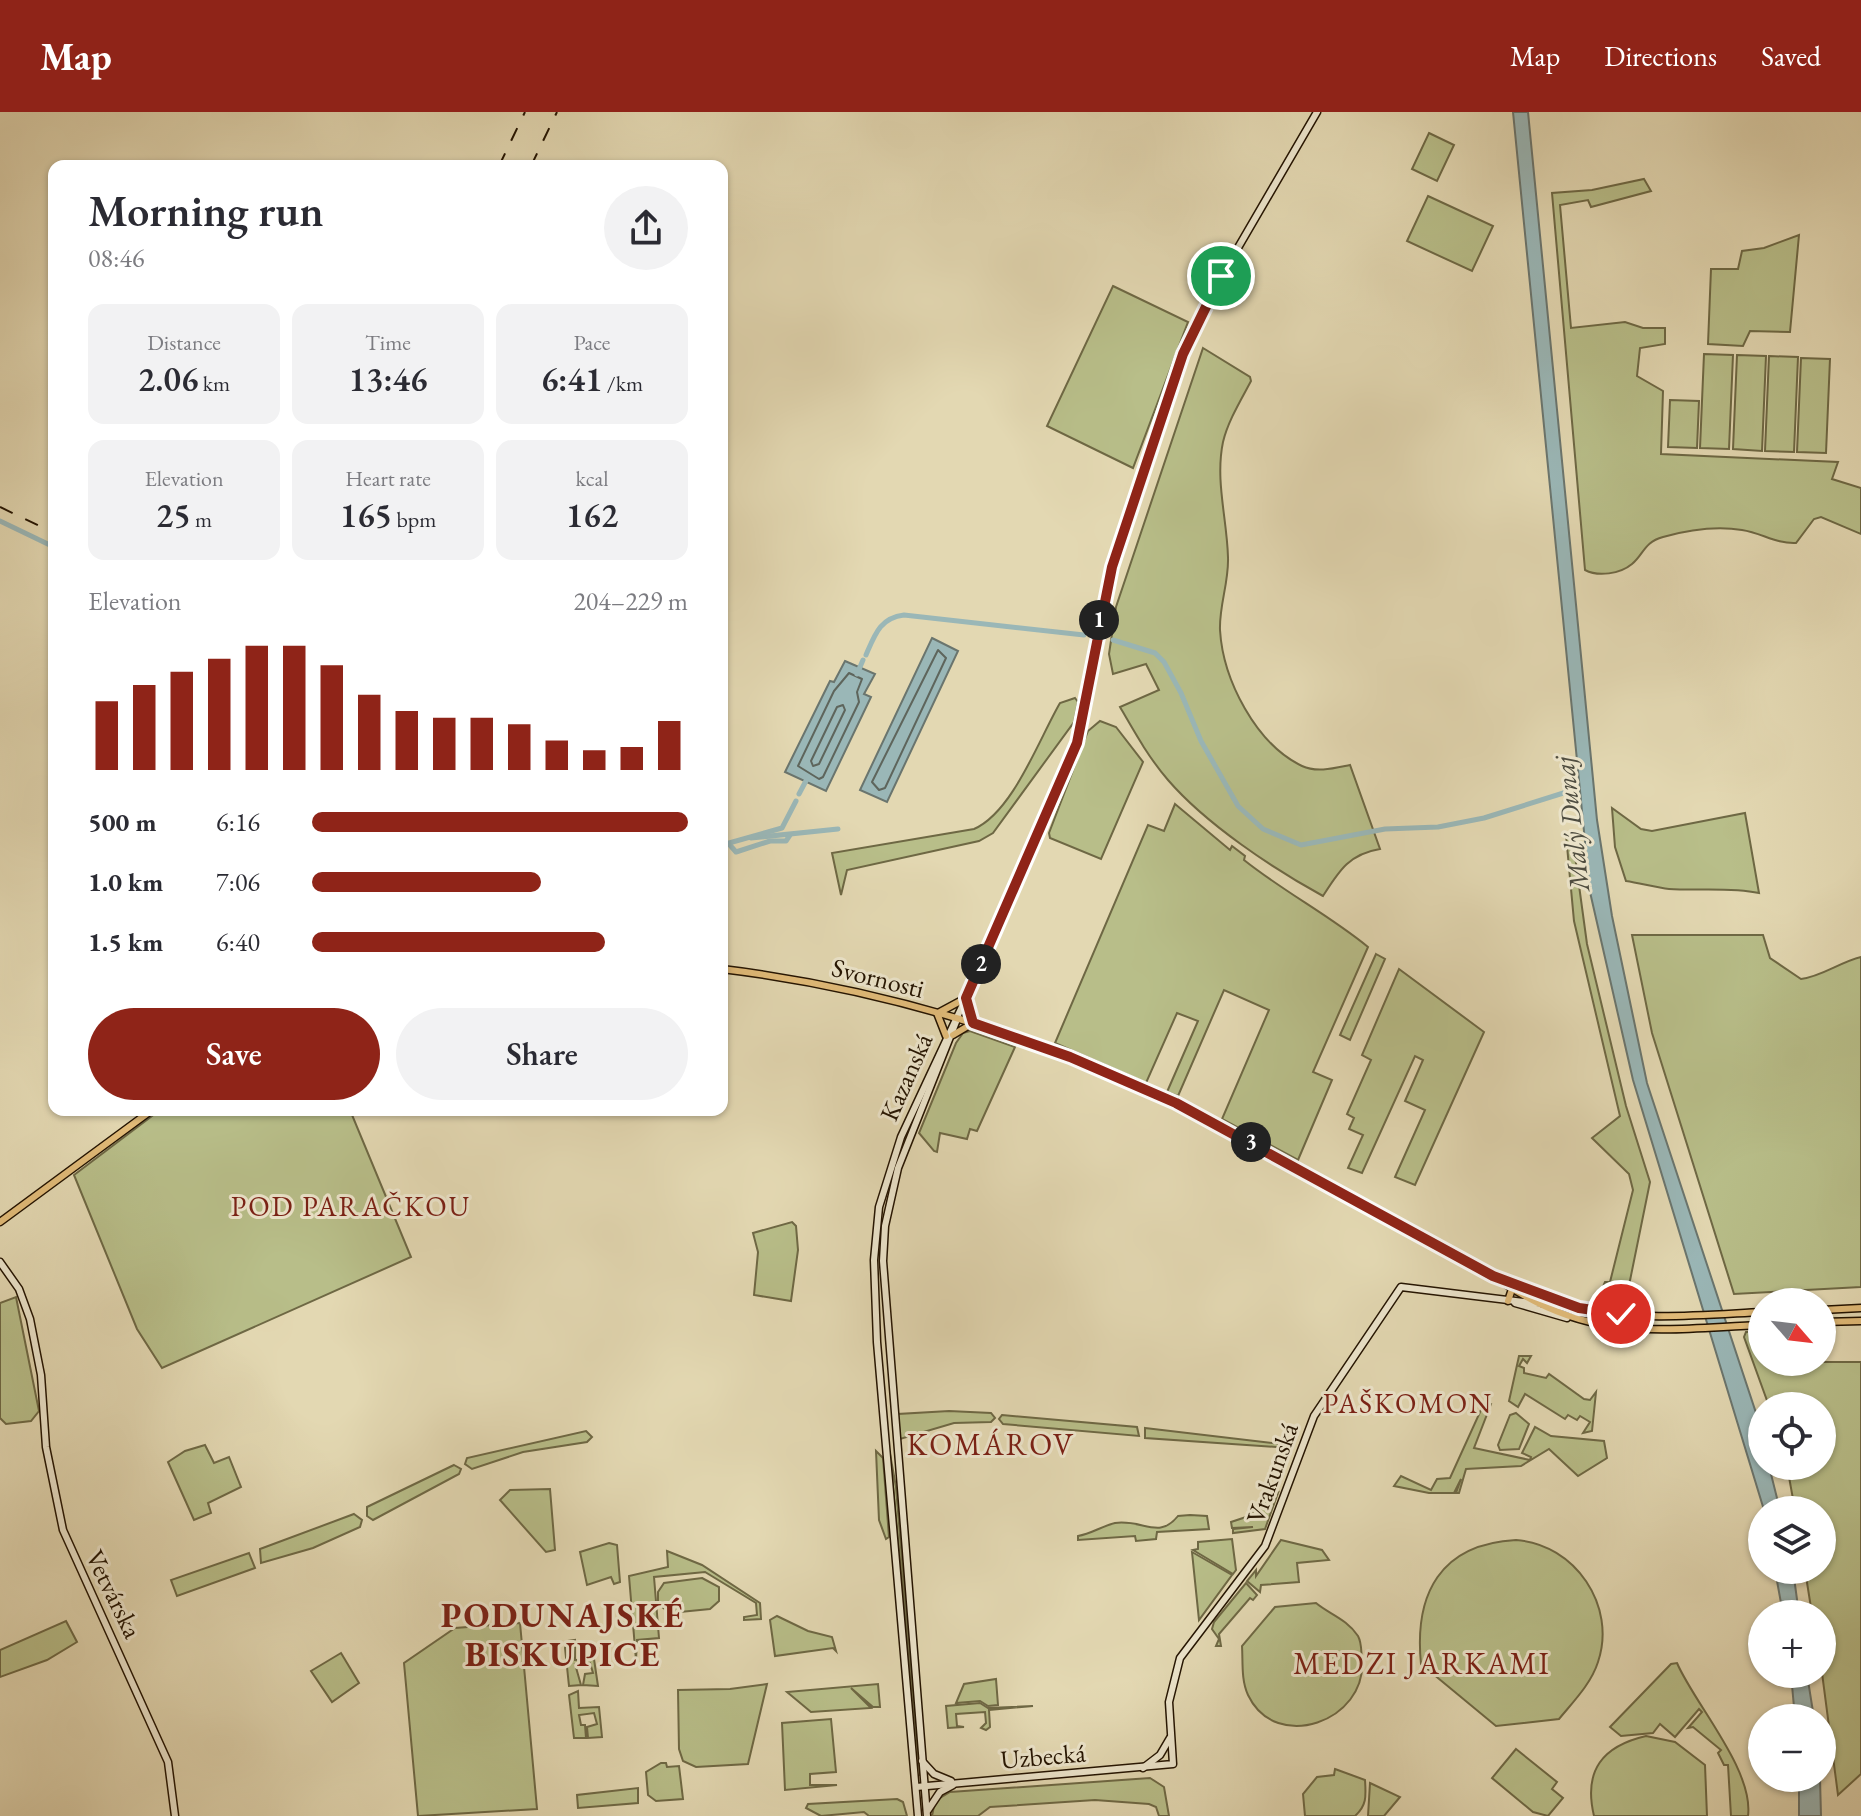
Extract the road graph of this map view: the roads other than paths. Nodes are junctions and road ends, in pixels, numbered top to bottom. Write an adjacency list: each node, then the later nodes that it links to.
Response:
1 (1317, 112): 3 (main road, Kazanská)
2 (728, 970): 4 (main road, Svornosti)
3 (966, 998): 4 (main road); 5 (main road, Kazanská); 6 (main road)
4 (937, 1013): 5 (main road, Svornosti); 7 (main road)
5 (957, 1019): 6 (main road, Svornosti); 7 (main road, Kazanská)
6 (973, 1023): 7 (main road); 11 (main road, Svornosti)
7 (950, 1035): 24 (main road, Kazanská); 29 (main road, Kazanská)
8 (144, 1116): 9 (main road)
9 (0, 1222)
10 (0, 1262): 31 (main road, Vetvárska)
11 (1493, 1276): 12 (main road, Svornosti); 15 (main road, Svornosti)
12 (1512, 1289): 13 (main road); 14 (main road, Svornosti)
13 (1508, 1301): 14 (main road); 19 (main road); 23 (main road, Vrakunská)
14 (1540, 1304): 15 (main road); 19 (main road, Svornosti)
15 (1579, 1308): 18 (main road, Svornosti)
16 (1861, 1308): 17 (main road)
17 (1836, 1309)
18 (1748, 1313)
19 (1567, 1318): 22 (main road, Svornosti)
20 (1861, 1321): 21 (main road)
21 (1836, 1322)
22 (1748, 1326)
23 (1170, 1738): 25 (main road, Vrakunská); 26 (main road)
24 (922, 1761): 27 (main road); 28 (main road, Kazanská)
25 (1173, 1764): 26 (main road, Uzbecká)
26 (1143, 1768): 27 (main road, Uzbecká)
27 (956, 1783): 28 (main road, Uzbecká); 30 (main road)
28 (925, 1786): 29 (main road, Uzbecká); 30 (main road, Kazanská)
29 (916, 1787): 32 (main road, Kazanská)
30 (927, 1814)
31 (175, 1816)
32 (918, 1816)

